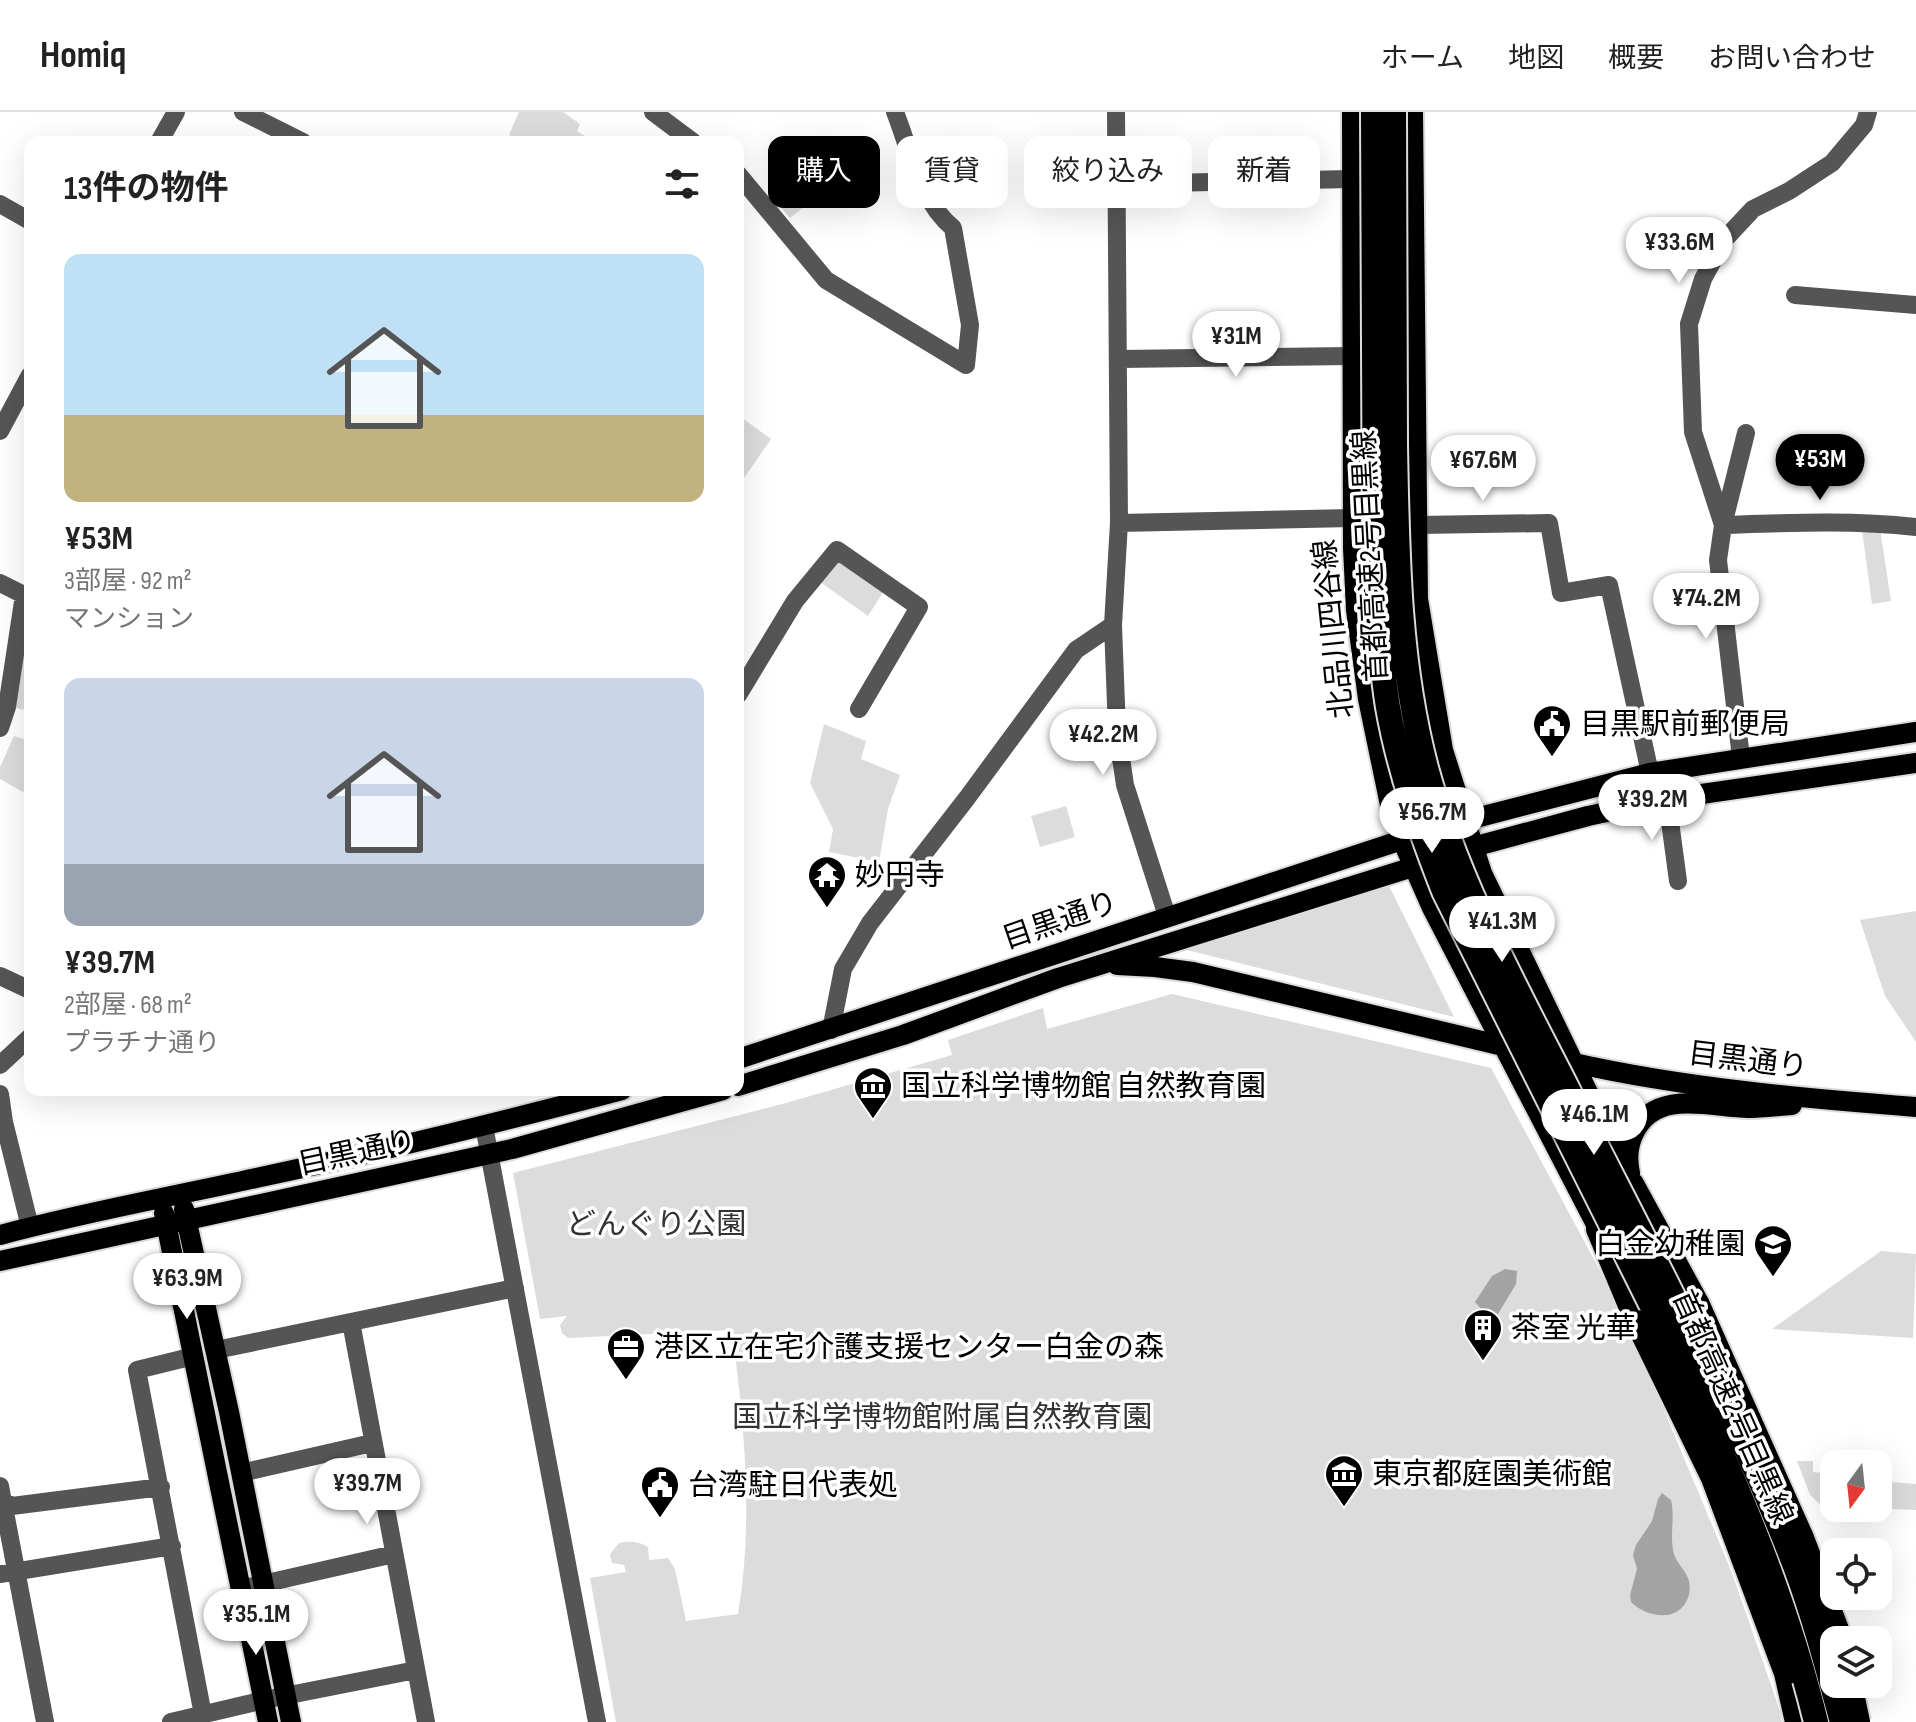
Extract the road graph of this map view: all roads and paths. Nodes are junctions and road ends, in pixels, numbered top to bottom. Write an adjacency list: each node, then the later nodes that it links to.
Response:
1 (176, 112): 11 (street)
2 (243, 112): 12 (street)
3 (653, 112): 13 (street)
4 (895, 112): 16 (street)
5 (1116, 112): 14 (street)
6 (1352, 112): 15 (main road, 北品川四谷線)
7 (1373, 112): 103 (highway, 首都高速2号目黒線, bridge)
8 (1394, 112): 104 (highway, 首都高速2号目黒線, bridge)
9 (1413, 112): 30 (main road)
10 (1868, 112): 31 (street)
11 (162, 136)
12 (291, 136)
13 (685, 136)
14 (1116, 136)
15 (1351, 179): 17 (street); 23 (main road, 北品川四谷線)
16 (744, 181)
17 (1192, 182)
18 (0, 204): 20 (street)
19 (1117, 208): 24 (street)
20 (24, 218)
21 (1795, 295): 22 (street)
22 (1916, 305)
23 (1351, 356): 24 (street); 28 (main road, 北品川四谷線)
24 (1120, 359): 29 (street)
25 (24, 386): 26 (street)
26 (0, 431)
27 (1746, 433): 31 (street)
28 (1352, 518): 29 (street); 46 (main road, 北品川四谷線)
29 (1119, 523): 36 (street)
30 (1419, 525): 43 (street); 45 (main road)
31 (1723, 525): 32 (street); 41 (street)
32 (1916, 527)
33 (0, 583): 34 (street)
34 (24, 595)
35 (24, 613): 39 (street)
36 (1113, 625): 50 (street); 54 (street)
37 (744, 685): 38 (street)
38 (859, 709)
39 (0, 728)
40 (1916, 732): 41 (main road)
41 (1741, 758): 43 (main road)
42 (1916, 763): 44 (main road)
43 (1650, 773): 45 (main road)
44 (1667, 799): 47 (main road); 49 (street)
45 (1464, 821): 47 (main road)
46 (1402, 840): 48 (main road, 北品川四谷線); 50 (main road, 目黒通り)
47 (1473, 847): 58 (main road)
48 (1413, 867): 52 (main road, 目黒通り); 56 (main road, 北品川四谷線)
49 (1678, 881)
50 (1167, 916): 54 (main road, 目黒通り)
51 (0, 976): 53 (street)
52 (1058, 978): 56 (main road, 目黒通り); 60 (main road, 目黒通り)
53 (24, 987)
54 (831, 1030): 57 (main road, 目黒通り)
55 (24, 1043): 59 (street)
56 (1503, 1046): 73 (main road, 北品川四谷線)
57 (744, 1052)
58 (1574, 1063): 64 (main road, 目黒通り); 68 (main road)
59 (0, 1065)
60 (744, 1084)
61 (0, 1094): 72 (street)
62 (599, 1096): 66 (main road, 目黒通り)
63 (701, 1096): 67 (main road, 目黒通り)
64 (1856, 1102): 65 (main road, 目黒通り); 68 (main road)
65 (1916, 1107)
66 (484, 1126): 67 (street); 69 (main road, 目黒通り)
67 (491, 1153): 71 (main road, 目黒通り); 76 (street)
68 (1632, 1184): 89 (highway, bridge); 90 (main road)
69 (181, 1194): 70 (main road, 目黒通り); 71 (main road)
70 (160, 1198): 71 (main road); 72 (main road, 目黒通り)
71 (177, 1223): 75 (main road, 目黒通り); 78 (main road); 79 (main road)
72 (30, 1227): 74 (main road, 目黒通り)
73 (1598, 1229): 102 (highway, bridge); 102 (main road, 北品川四谷線)
74 (0, 1235)
75 (0, 1261)
76 (515, 1288): 77 (street); 101 (street)
77 (351, 1322): 78 (street); 80 (street)
78 (216, 1350): 81 (main road)
79 (194, 1356): 82 (street); 88 (main road)
80 (372, 1443): 81 (street); 85 (street)
81 (241, 1473): 87 (main road)
82 (161, 1487): 83 (street); 84 (street)
83 (1, 1494): 86 (street)
84 (172, 1546): 86 (street); 95 (street)
85 (394, 1554): 87 (street); 91 (street)
86 (8, 1572): 96 (street)
87 (264, 1584): 88 (street); 92 (main road)
88 (241, 1589): 94 (main road)
89 (1835, 1626)
90 (1836, 1626)
91 (416, 1670): 92 (street); 100 (street)
92 (286, 1697): 94 (street); 99 (main road)
93 (1853, 1698): 105 (highway, bridge)
94 (264, 1700): 95 (street); 98 (main road)
95 (203, 1715): 97 (street)
96 (45, 1722)
97 (171, 1722)
98 (268, 1722)
99 (291, 1722)
100 (426, 1722)
101 (597, 1722)
102 (1794, 1722)
103 (1816, 1722)
104 (1842, 1722)
105 (1859, 1722)

